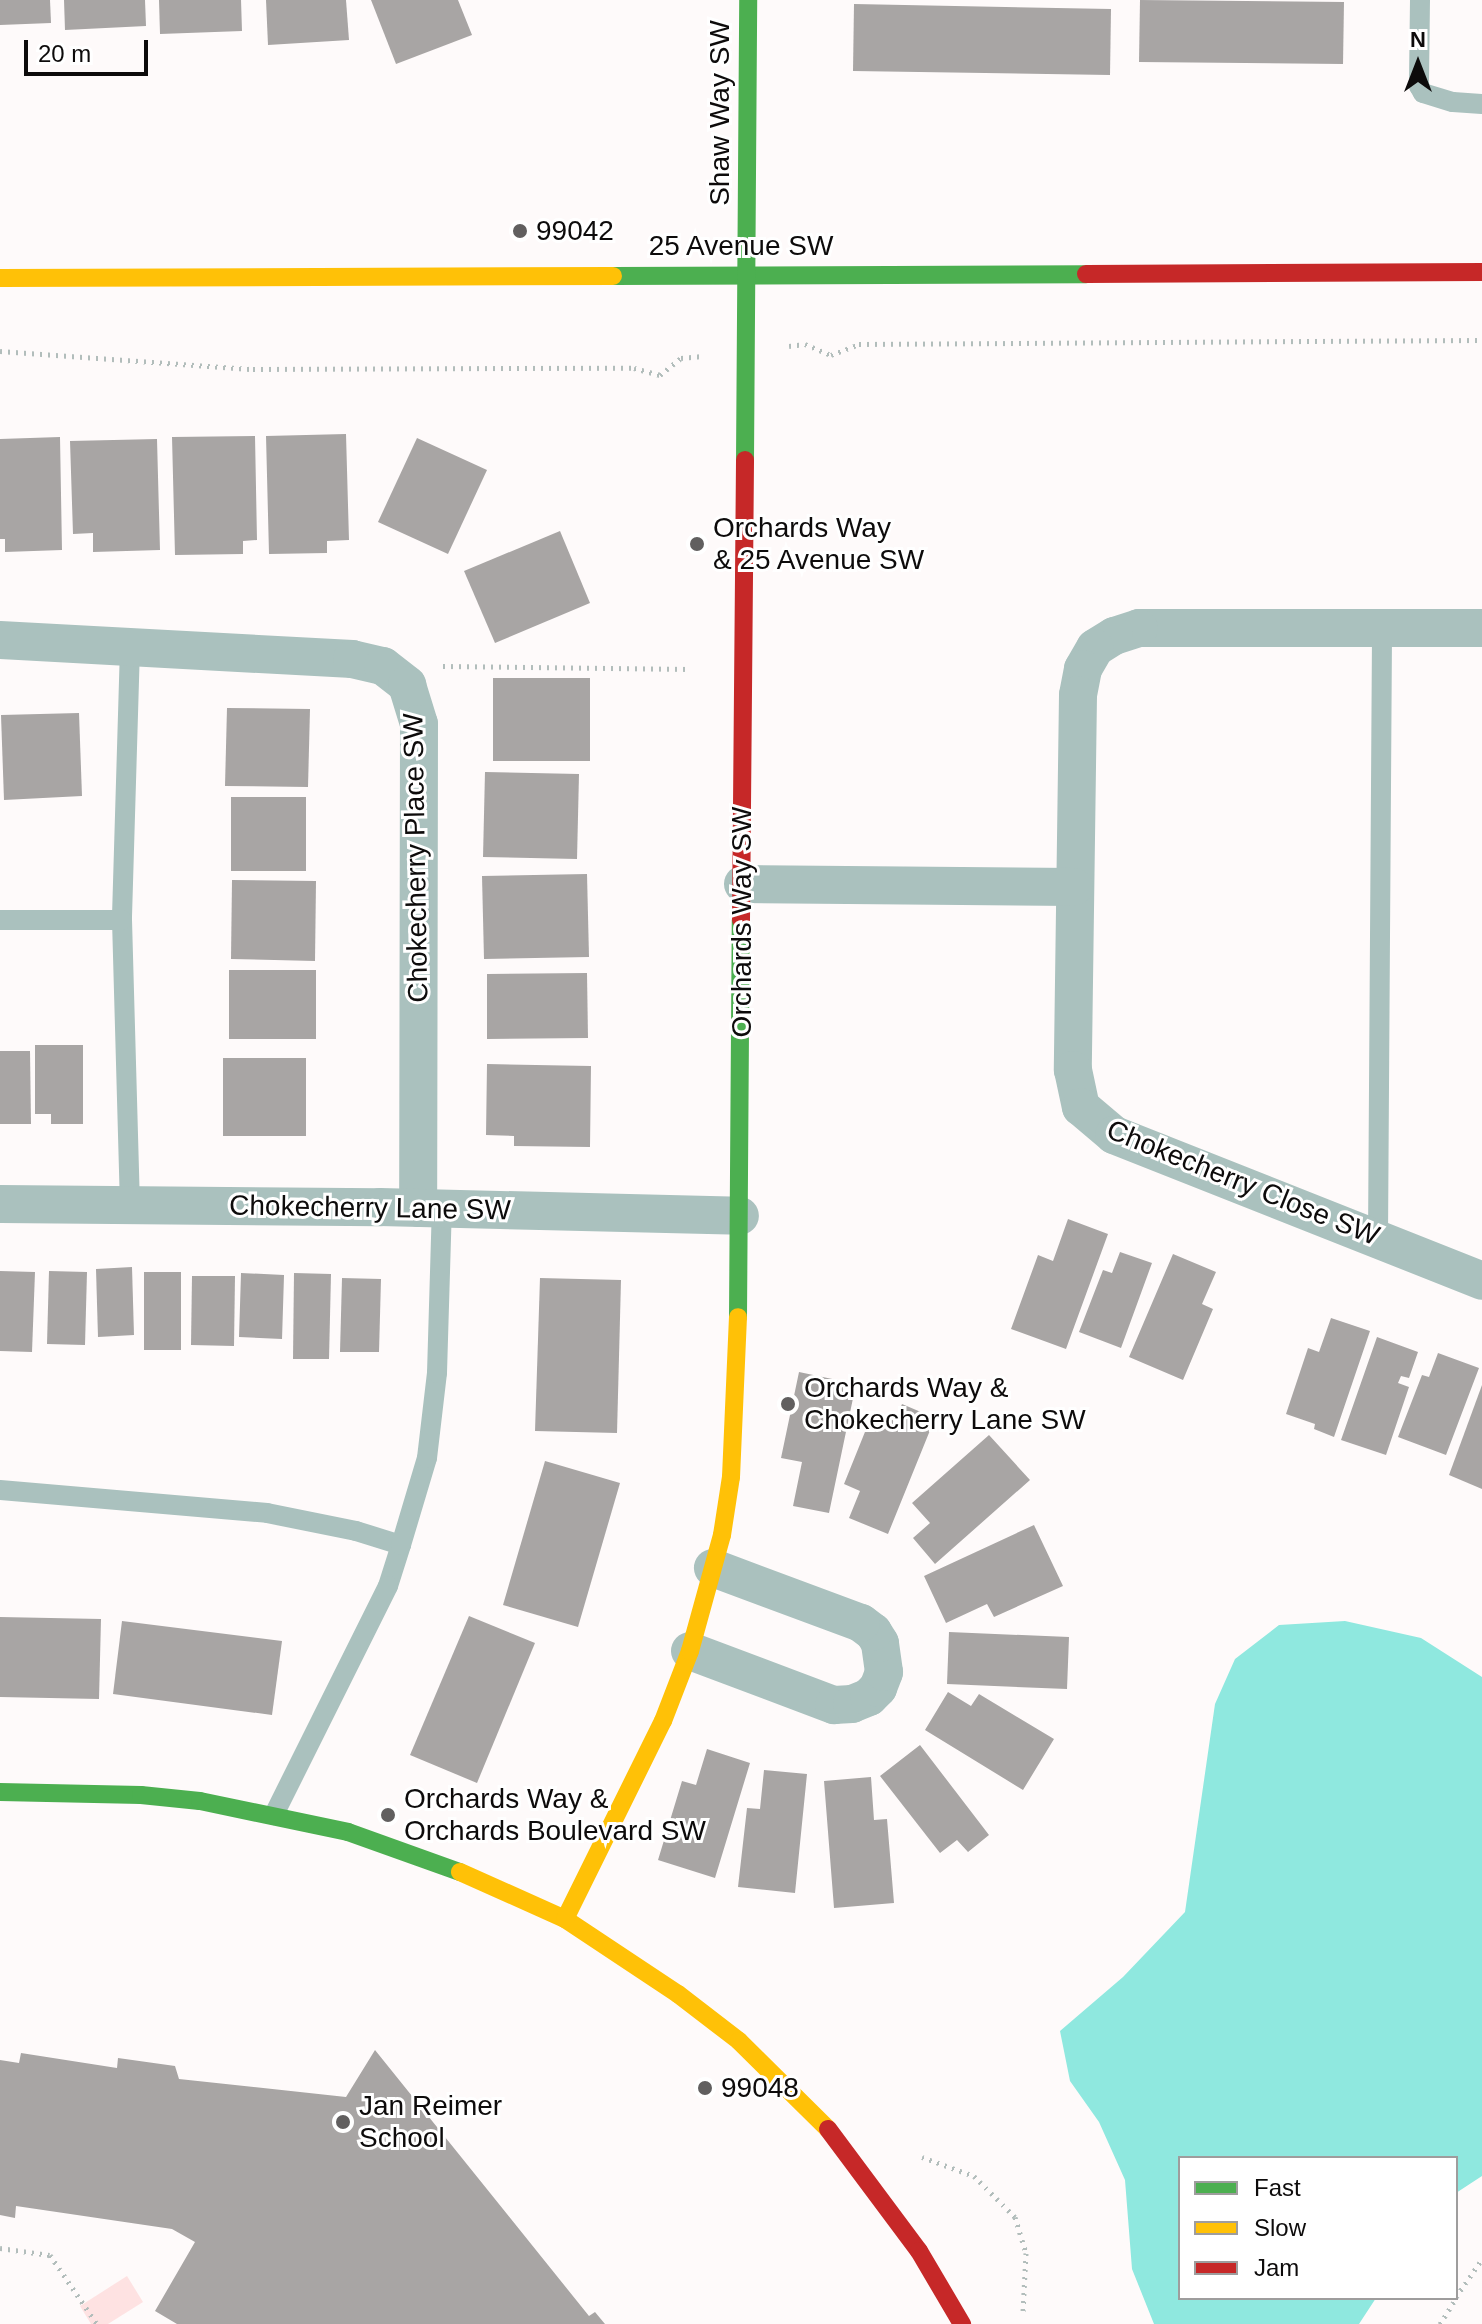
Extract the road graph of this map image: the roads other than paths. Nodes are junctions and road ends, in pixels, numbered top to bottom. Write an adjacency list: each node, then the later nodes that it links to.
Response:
1 (748, 0): 5 (street, Shaw Way SW)
2 (1420, 0): 3 (lane)
3 (1482, 104)
4 (1482, 272): 5 (street, 25 Avenue SW)
5 (748, 274): 6 (street, 25 Avenue SW); 11 (street, Orchards Way SW)
6 (0, 278)
7 (1382, 628): 8 (street, Chokecherry Close SW); 12 (street, Chokecherry Close SW); 19 (lane)
8 (1482, 628)
9 (0, 640): 10 (street)
10 (130, 647): 14 (lane); 17 (street, Chokecherry Place SW)
11 (743, 884): 12 (street); 18 (street, Orchards Way SW)
12 (1074, 887): 19 (street, Chokecherry Close SW)
13 (0, 920): 14 (lane)
14 (122, 920): 16 (lane)
15 (0, 1204): 16 (street, Chokecherry Lane SW)
16 (130, 1205): 17 (street, Chokecherry Lane SW)
17 (430, 1208): 18 (street, Chokecherry Lane SW); 22 (lane)
18 (740, 1216): 23 (street, Orchards Way SW)
19 (1378, 1238): 20 (street, Chokecherry Close SW)
20 (1482, 1281)
21 (0, 1490): 22 (lane)
22 (401, 1545): 26 (lane)
23 (713, 1568): 24 (street, Orchards Way SW); 24 (street)
24 (690, 1651): 27 (street, Orchards Way SW)
25 (0, 1792): 26 (street)
26 (274, 1815): 27 (street)
27 (565, 1919): 28 (street)
28 (962, 2324)

